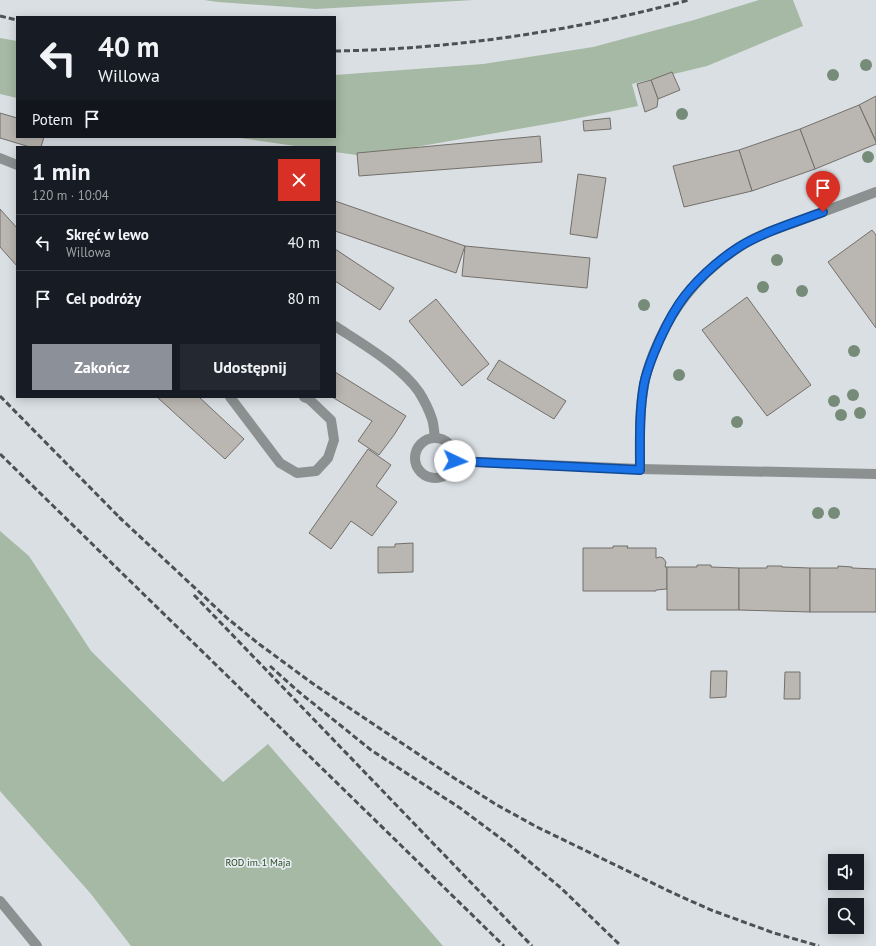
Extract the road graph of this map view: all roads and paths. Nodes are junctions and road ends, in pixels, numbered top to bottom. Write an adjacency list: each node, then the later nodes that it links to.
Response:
1 (0, 158): 2 (street)
2 (16, 165)
3 (876, 192): 9 (street)
4 (336, 327): 7 (street)
5 (231, 398): 6 (street)
6 (306, 398)
7 (435, 438): 8 (street); 8 (street)
8 (455, 461): 9 (street)
9 (640, 470): 10 (street)
10 (876, 474)
11 (0, 901): 12 (street)
12 (37, 946)

